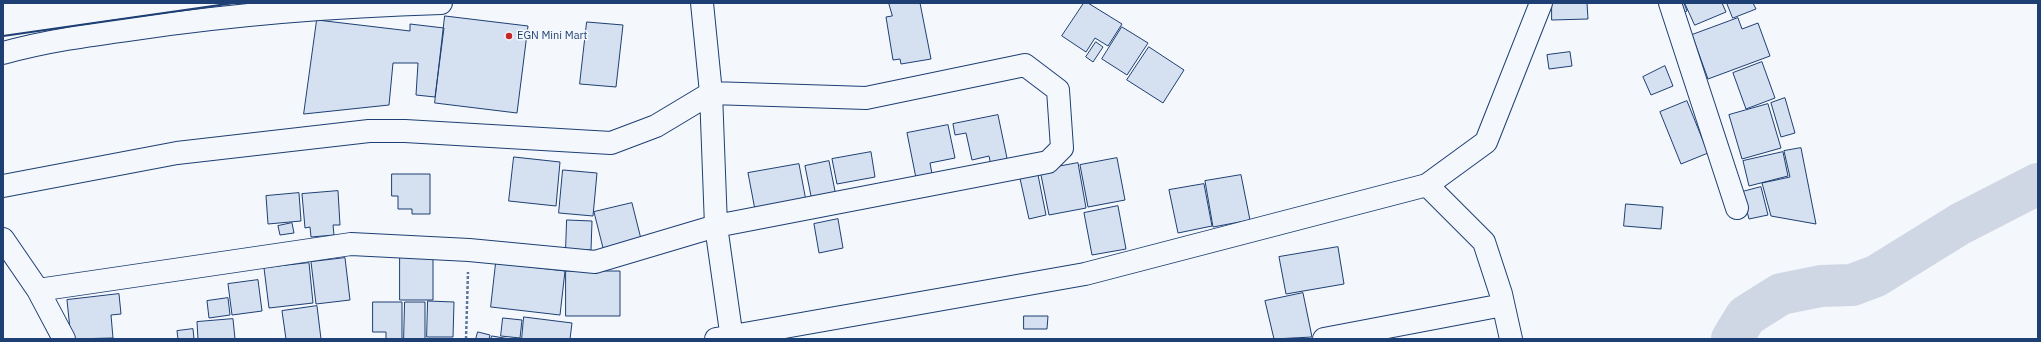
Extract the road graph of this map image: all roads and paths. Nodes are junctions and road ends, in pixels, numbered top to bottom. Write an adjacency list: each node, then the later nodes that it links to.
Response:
1 (441, 3): 5 (street)
2 (702, 3): 6 (street)
3 (1541, 3): 7 (street)
4 (1670, 3): 9 (street)
5 (3, 53)
6 (711, 93): 8 (street); 10 (street); 10 (street)
7 (1427, 185): 14 (street); 15 (street)
8 (3, 186)
9 (1737, 208)
10 (716, 226): 12 (street); 15 (street)
11 (3, 239): 13 (street)
12 (469, 250): 13 (street); 17 (path)
13 (38, 290): 16 (street)
14 (1503, 305): 18 (street); 19 (street)
15 (726, 338)
16 (64, 339)
17 (466, 339)
18 (1324, 339)
19 (1511, 339)

